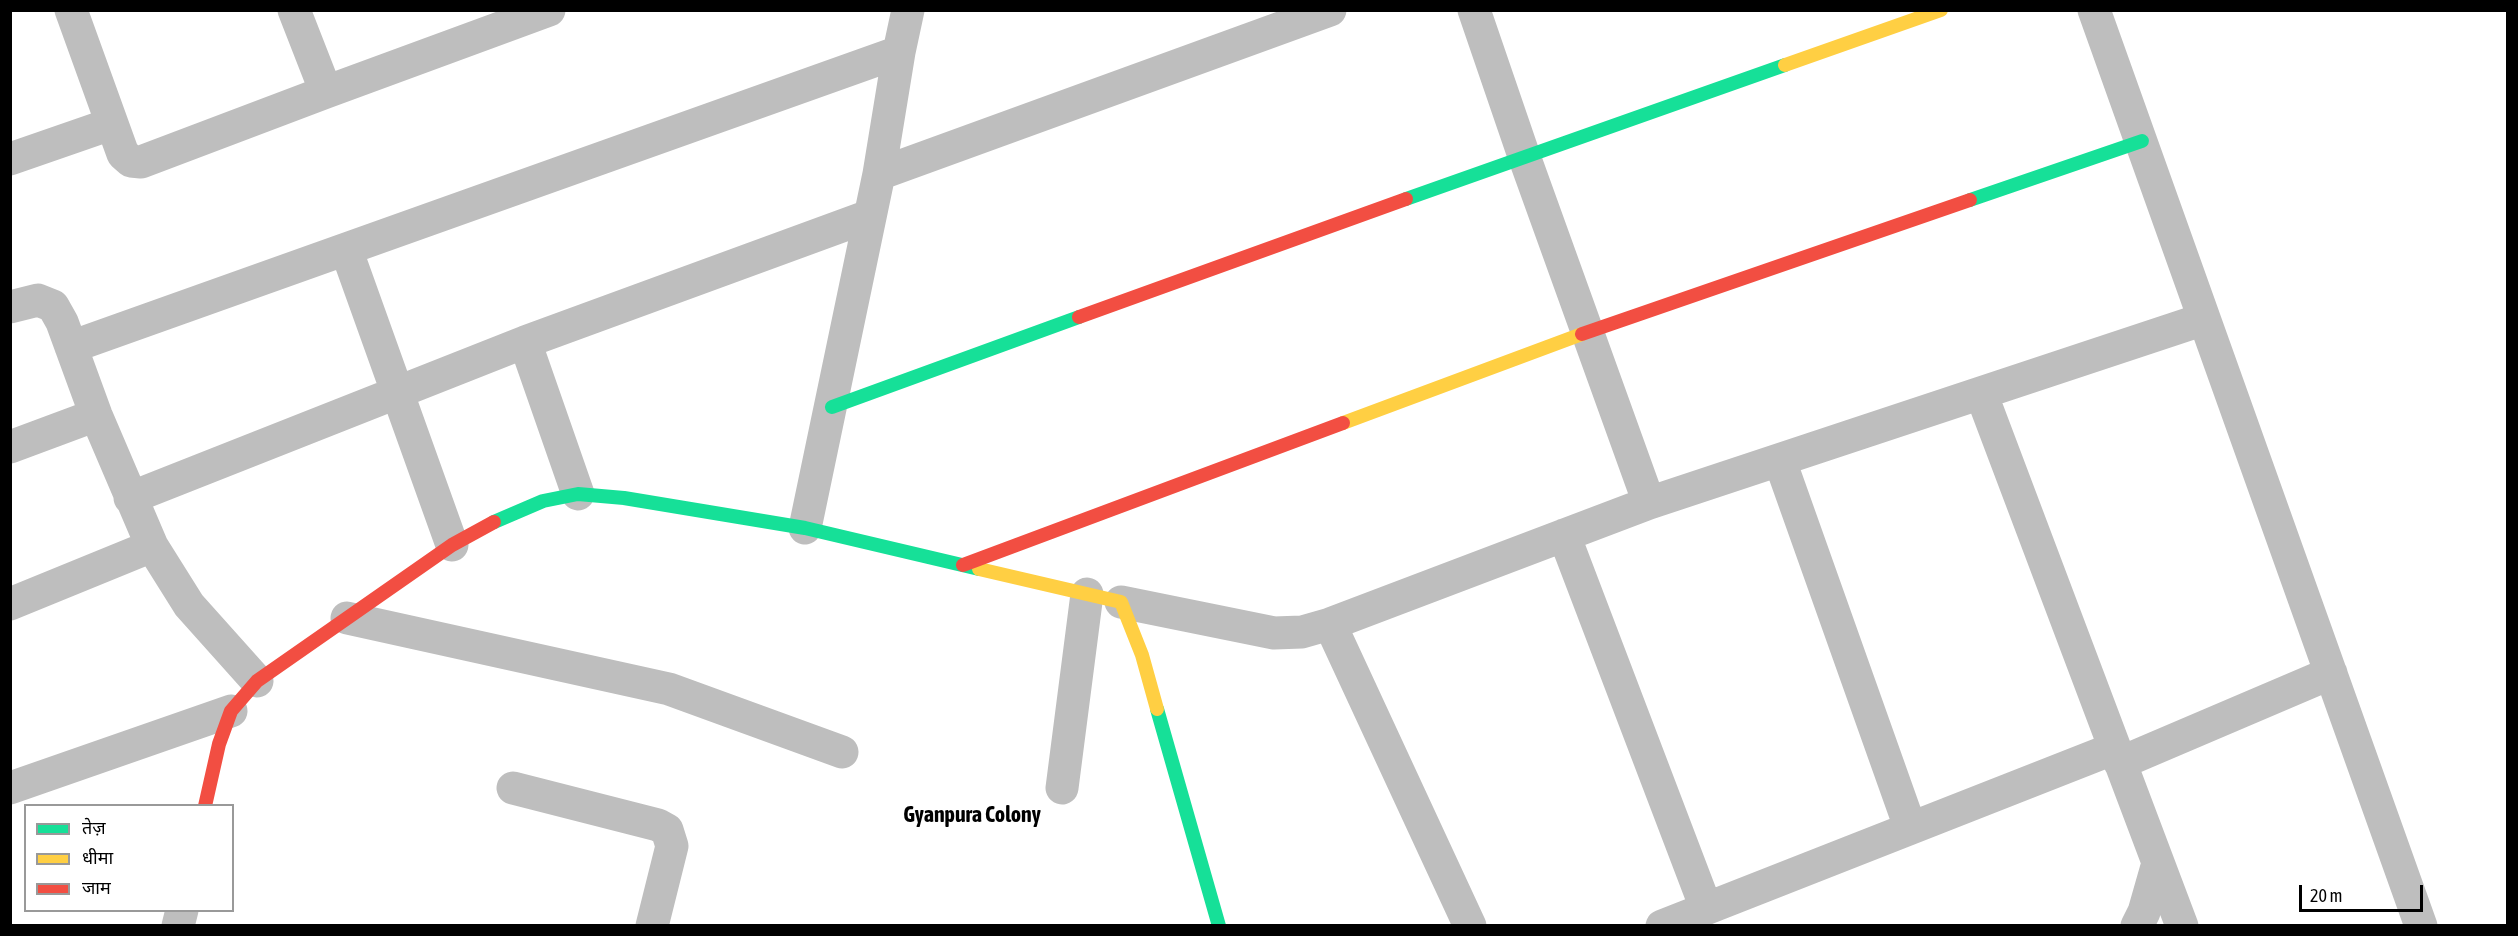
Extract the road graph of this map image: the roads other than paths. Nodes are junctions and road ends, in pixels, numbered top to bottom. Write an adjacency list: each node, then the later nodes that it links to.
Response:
1 (71, 10): 11 (street)
2 (294, 10): 10 (street)
3 (909, 10): 9 (street)
4 (1330, 10): 15 (street)
5 (1474, 10): 13 (street)
6 (1941, 10): 13 (street)
7 (2094, 10): 12 (street)
8 (529, 14): 10 (street)
9 (899, 51): 15 (street); 17 (street)
10 (326, 92): 11 (street)
11 (111, 124): 14 (street)
12 (2142, 141): 19 (street); 20 (street)
13 (1524, 156): 20 (street); 25 (street)
14 (10, 159)
15 (879, 174): 16 (street)
16 (869, 216): 21 (street); 25 (street)
17 (346, 249): 22 (street); 23 (street)
18 (10, 307): 22 (street)
19 (2204, 319): 24 (street); 42 (street)
20 (1588, 332): 31 (street); 36 (street)
21 (525, 342): 23 (street); 29 (street)
22 (71, 347): 26 (street)
23 (399, 392): 30 (street); 34 (street)
24 (1981, 393): 28 (street); 46 (street)
25 (832, 407): 32 (street)
26 (96, 415): 27 (street); 30 (street)
27 (10, 447)
28 (1780, 461): 31 (street); 51 (street)
29 (578, 494): 32 (street); 34 (street)
30 (130, 498): 35 (street)
31 (1649, 503): 33 (street)
32 (805, 528): 36 (street)
33 (1564, 535): 41 (street); 53 (street)
34 (452, 545): 40 (street)
35 (152, 546): 39 (street); 43 (street)
36 (963, 565): 37 (street)
37 (1087, 594): 38 (street); 49 (street)
38 (1121, 602): 41 (street); 55 (street)
39 (10, 604)
40 (347, 618): 43 (street); 45 (street)
41 (1330, 624): 56 (street)
42 (2331, 674): 46 (street); 60 (street)
43 (257, 681): 44 (street)
44 (231, 711): 47 (street); 50 (street)
45 (842, 752)
46 (2118, 755): 51 (street); 52 (street)
47 (10, 788)
48 (513, 788): 54 (street)
49 (1062, 788)
50 (205, 804)
51 (1910, 827): 53 (street)
52 (2158, 863): 58 (street); 59 (street)
53 (1706, 908): 57 (street)
54 (652, 926)
55 (1219, 926)
56 (1470, 926)
57 (1662, 926)
58 (2137, 926)
59 (2182, 926)
60 (2421, 926)

